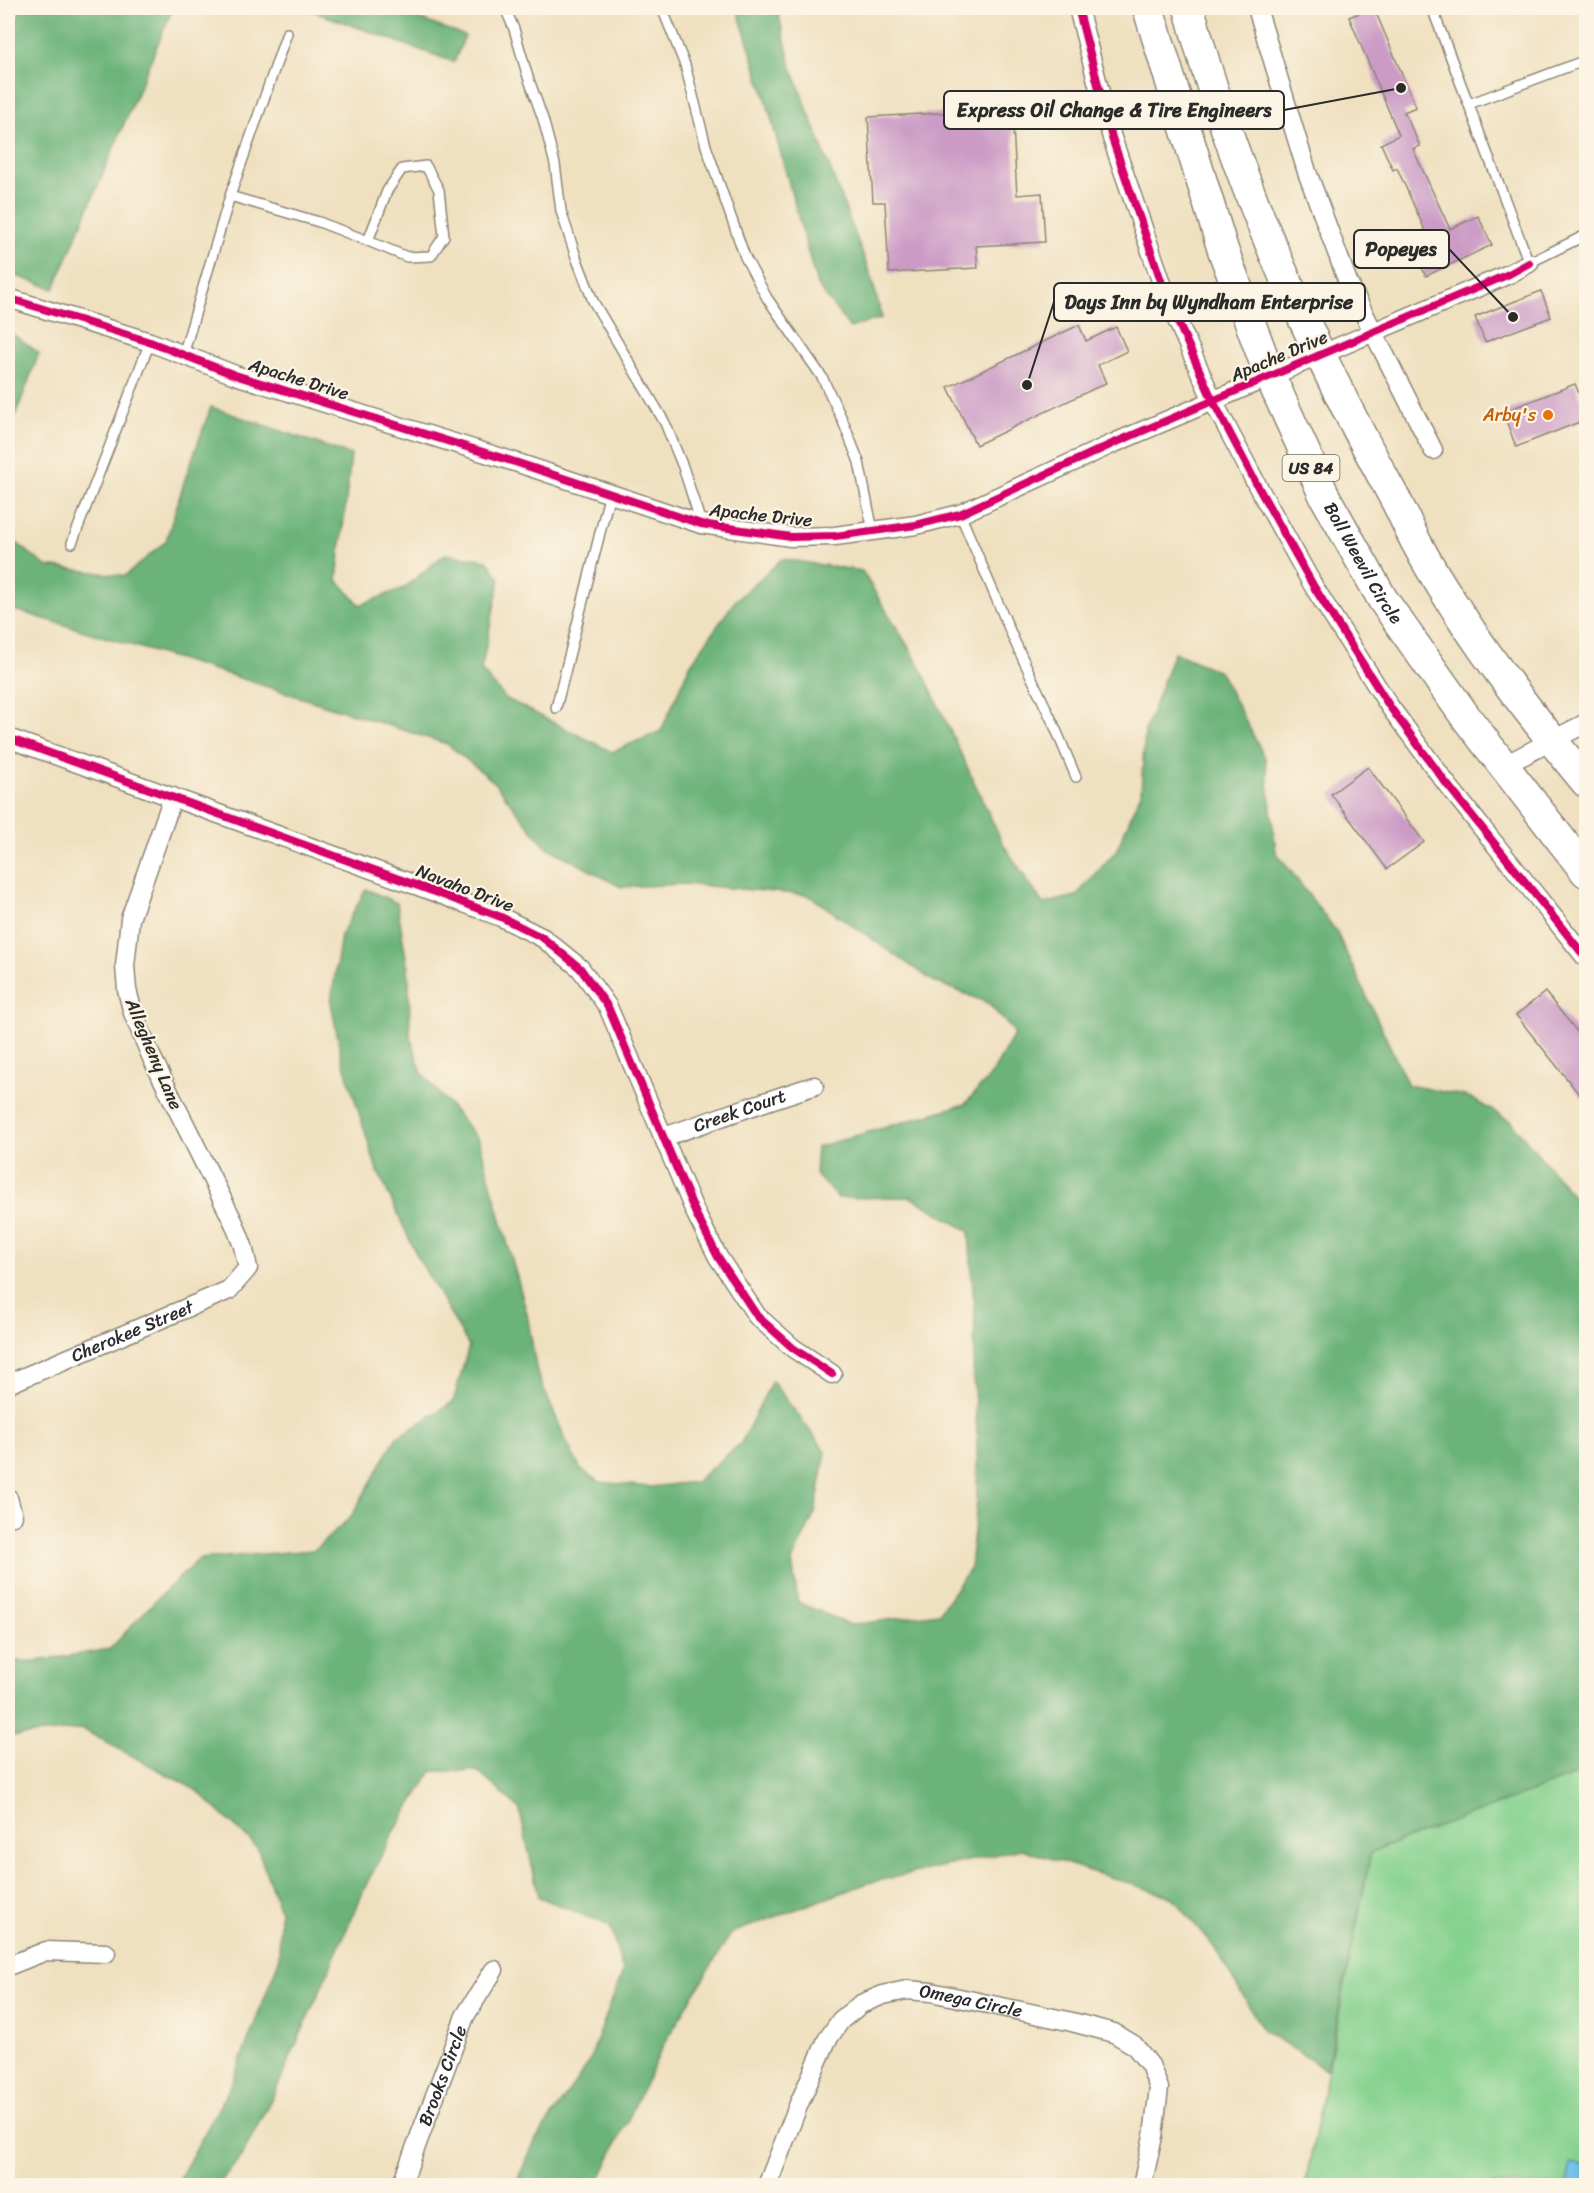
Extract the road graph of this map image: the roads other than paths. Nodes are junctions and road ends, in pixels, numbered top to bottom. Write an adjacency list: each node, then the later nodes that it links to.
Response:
1 (505, 8): 25 (lane)
2 (662, 8): 26 (lane)
3 (1078, 8): 21 (street)
4 (1148, 8): 20 (highway, Boll Weevil Circle / US 84)
5 (1189, 8): 19 (highway)
6 (1257, 8): 16 (street)
7 (1432, 8): 10 (lane)
8 (287, 33): 11 (lane)
9 (1587, 60): 10 (lane)
10 (1469, 104): 14 (lane)
11 (230, 196): 13 (lane); 18 (lane)
12 (1587, 236): 14 (lane)
13 (368, 241): 13 (lane)
14 (1529, 263): 16 (street, Apache Drive)
15 (8, 298): 17 (street, Apache Drive)
16 (1372, 333): 19 (street, Apache Drive); 22 (street)
17 (150, 342): 18 (street, Apache Drive); 27 (lane)
18 (183, 355): 23 (street, Apache Drive)
19 (1319, 355): 20 (street, Apache Drive); 31 (highway)
20 (1270, 376): 21 (street, Apache Drive); 32 (highway, Boll Weevil Circle / US 84)
21 (1213, 401): 24 (street, Apache Drive); 37 (street)
22 (1433, 450)
23 (610, 493): 25 (street, Apache Drive); 28 (lane)
24 (960, 513): 26 (street, Apache Drive); 33 (lane)
25 (701, 524): 26 (street, Apache Drive)
26 (873, 531)
27 (72, 543)
28 (556, 708)
29 (1587, 723): 31 (street)
30 (8, 738): 35 (street, Navaho Drive)
31 (1552, 740): 32 (street); 34 (highway)
32 (1503, 766): 36 (highway, Boll Weevil Circle / US 84)
33 (1076, 777)
34 (1587, 782)
35 (172, 797): 39 (street, Navaho Drive); 40 (street, Allegheny Lane)
36 (1587, 872)
37 (1587, 958)
38 (814, 1086): 39 (street, Creek Court)
39 (664, 1137): 41 (street, Navaho Drive)
40 (248, 1268): 42 (street, Cherokee Street)
41 (831, 1374)
42 (8, 1384)
43 (8, 1498): 44 (street)
44 (13, 1516)
45 (106, 1953): 46 (street)
46 (8, 1966)
47 (494, 1970): 48 (street, Brooks Circle)
48 (401, 2186)
49 (767, 2186): 50 (street, Omega Circle)
50 (1142, 2186)

